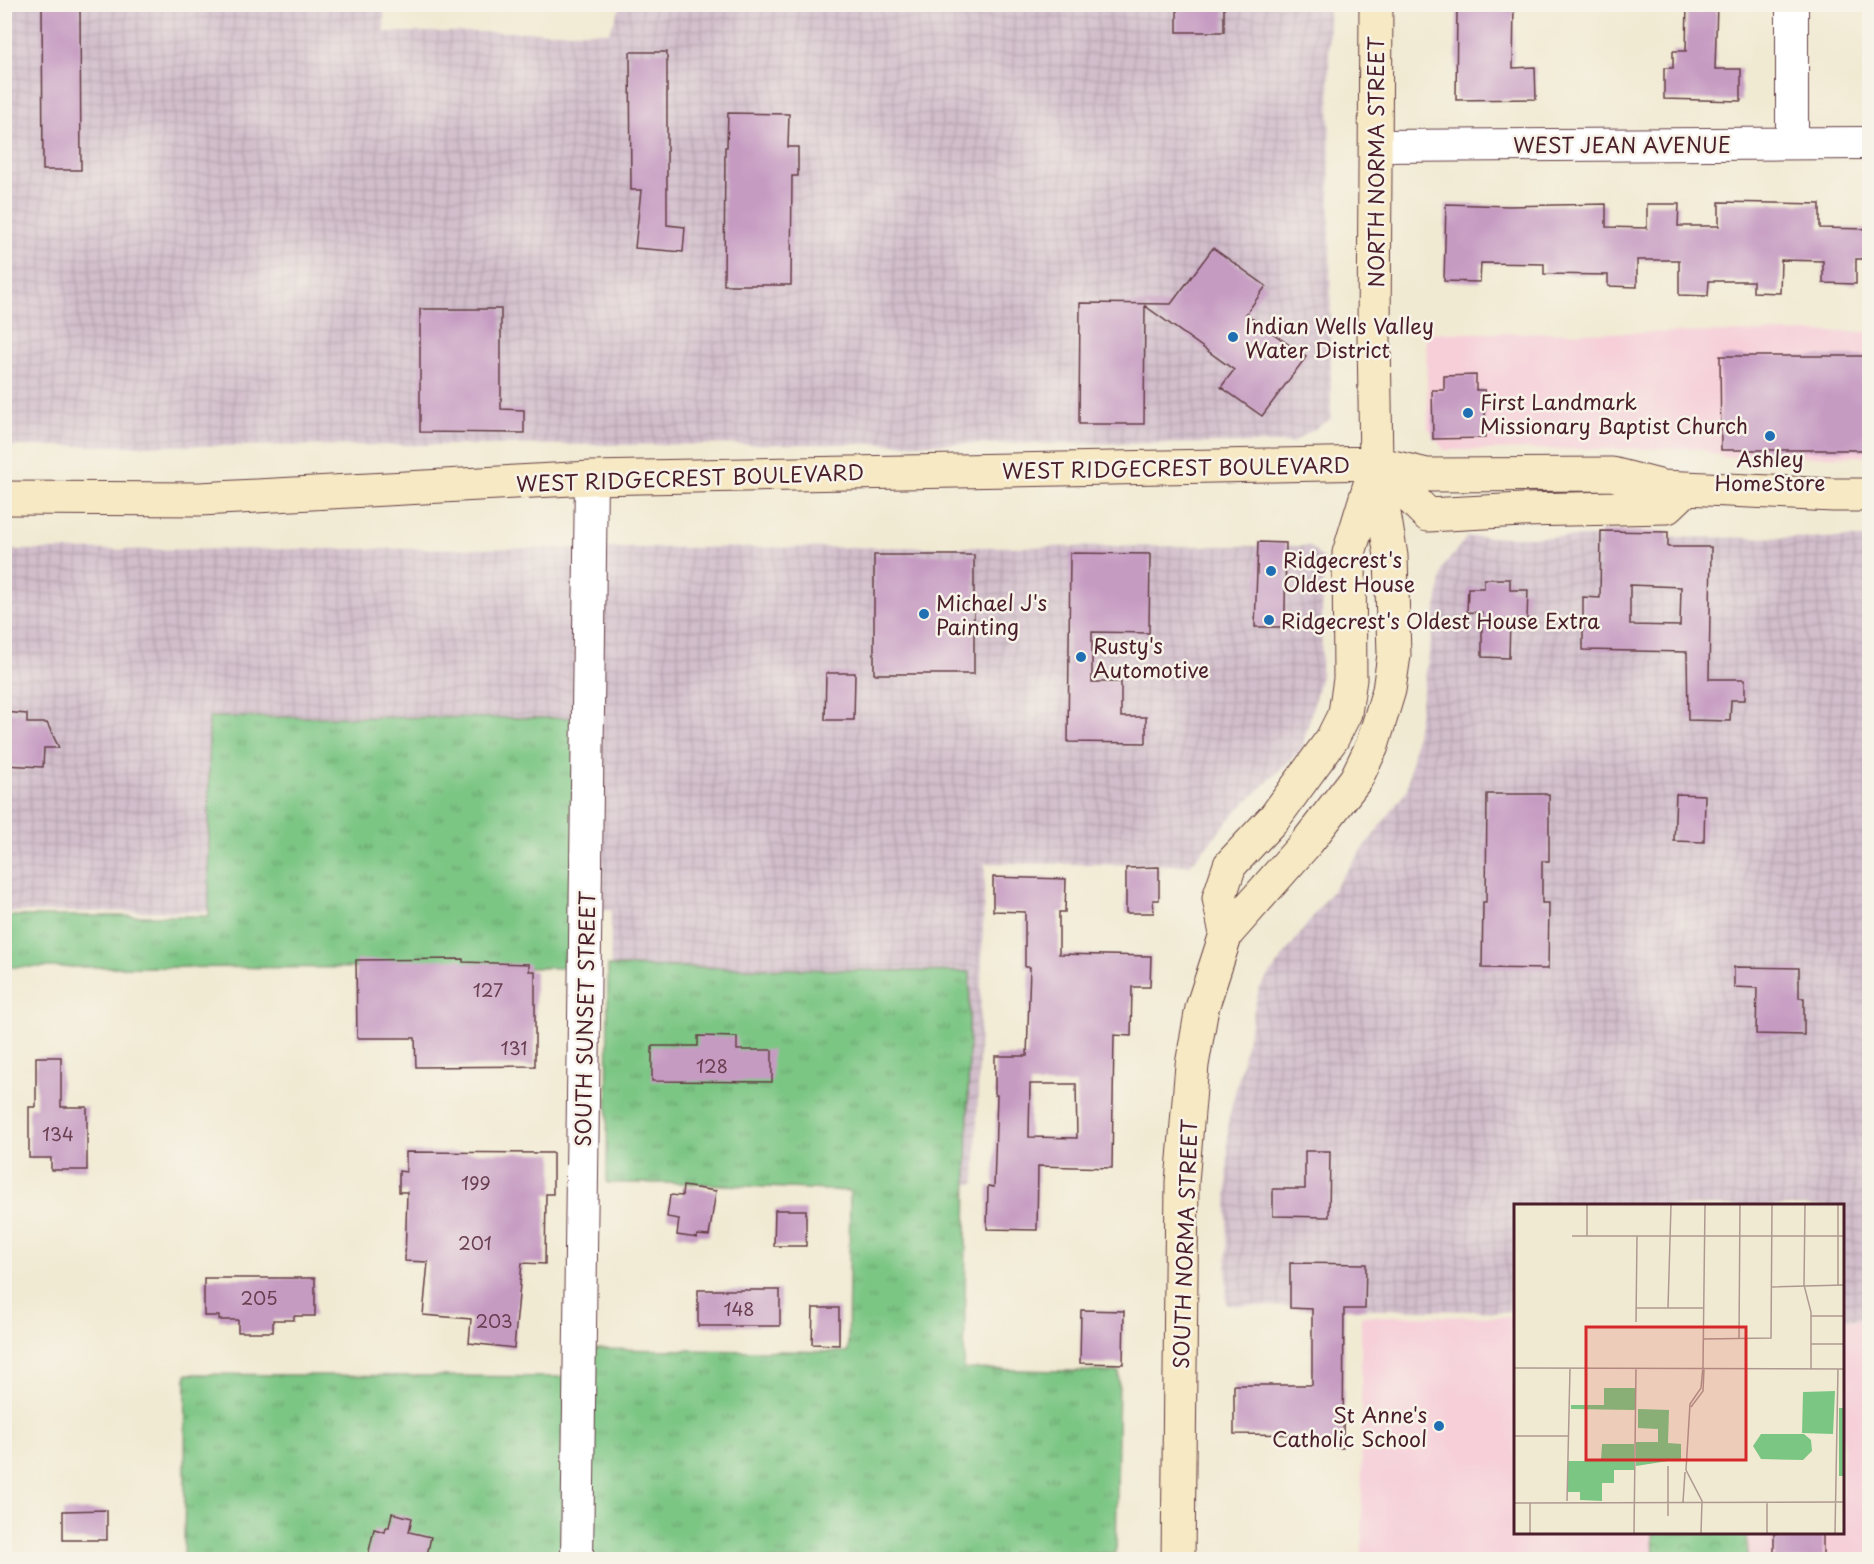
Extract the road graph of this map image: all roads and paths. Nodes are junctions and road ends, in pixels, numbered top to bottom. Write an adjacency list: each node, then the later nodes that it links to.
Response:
1 (1376, 4): 5 (main road, NORTH NORMA STREET)
2 (1792, 4): 3 (street)
3 (1792, 143): 4 (street, WEST JEAN AVENUE); 5 (street, WEST JEAN AVENUE)
4 (1869, 143)
5 (1375, 146): 6 (main road, NORTH NORMA STREET)
6 (1376, 464): 7 (main road, WEST RIDGECREST BOULEVARD); 8 (main road, WEST RIDGECREST BOULEVARD); 10 (main road, SOUTH NORMA STREET); 10 (main road, SOUTH NORMA STREET)
7 (591, 478): 9 (main road, WEST RIDGECREST BOULEVARD); 11 (street, SOUTH SUNSET STREET)
8 (1869, 495)
9 (4, 498)
10 (1226, 934): 12 (main road, SOUTH NORMA STREET)
11 (577, 1560)
12 (1178, 1560)

